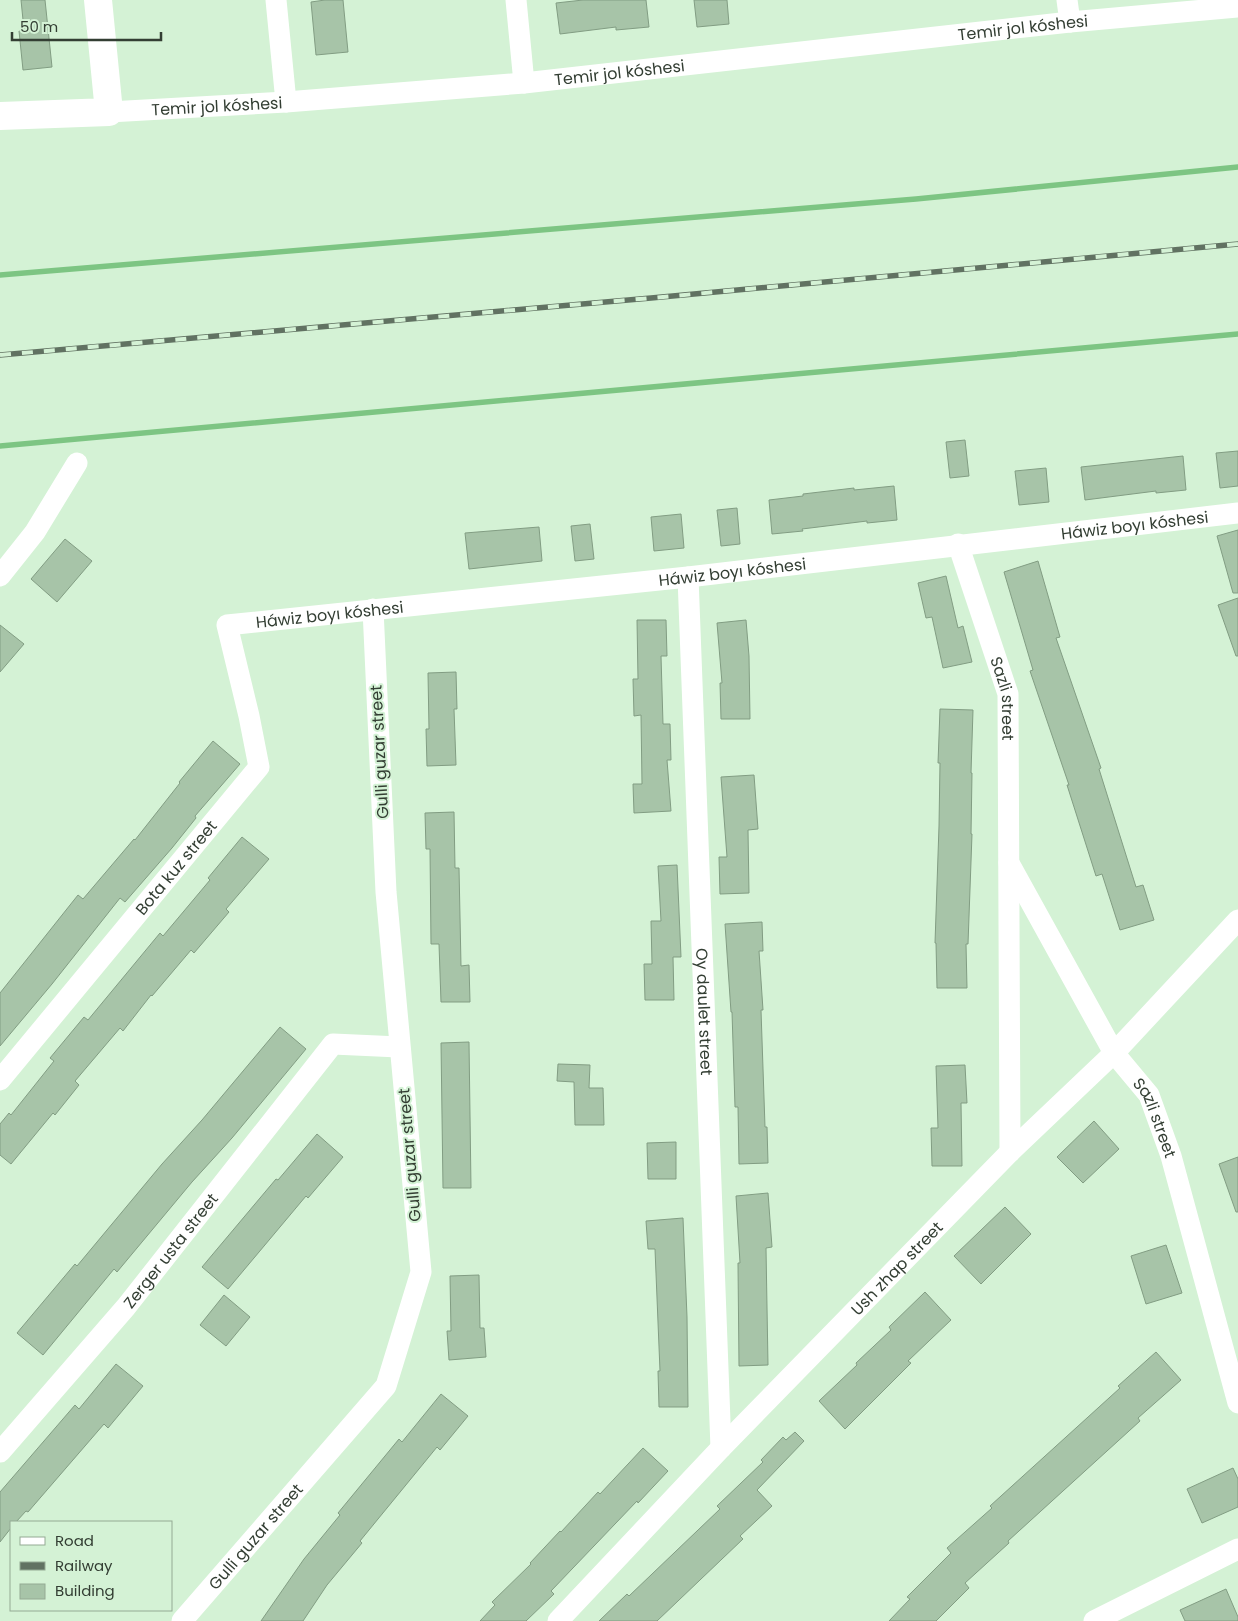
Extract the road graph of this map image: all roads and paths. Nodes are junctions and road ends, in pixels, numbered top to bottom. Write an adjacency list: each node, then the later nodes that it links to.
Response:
1 (98, 0): 9 (street)
2 (276, 0): 8 (street)
3 (516, 0): 7 (street)
4 (1067, 0): 6 (street)
5 (1238, 7): 6 (street, Temir jol kóshesi)
6 (1070, 22): 7 (street, Temir jol kóshesi)
7 (524, 83): 8 (street, Temir jol kóshesi)
8 (286, 102): 9 (street, Temir jol kóshesi)
9 (109, 112): 10 (street, Temir jol kóshesi)
10 (0, 116)
11 (77, 464): 14 (street)
12 (1238, 513): 13 (street, Háwiz boyı kóshesi)
13 (958, 544): 15 (street, Háwiz boyı kóshesi); 18 (street, Sazli street)
14 (0, 576)
15 (688, 577): 16 (street, Háwiz boyı kóshesi); 25 (street, Oy daulet street)
16 (373, 609): 17 (street, Háwiz boyı kóshesi); 20 (street, Gulli guzar street)
17 (227, 625): 22 (street, Bota kuz street)
18 (1008, 861): 21 (street, Sazli street); 23 (street, Sazli street)
19 (1238, 920): 21 (street, Ush zhap street)
20 (399, 1047): 26 (street, Zerger usta street); 28 (street, Gulli guzar street)
21 (1114, 1053): 23 (street, Ush zhap street); 24 (street, Sazli street)
22 (0, 1080)
23 (1010, 1152): 25 (street, Ush zhap street)
24 (1238, 1403)
25 (721, 1448): 29 (street, Ush zhap street)
26 (0, 1452)
27 (1238, 1549): 30 (street)
28 (182, 1621)
29 (558, 1621)
30 (1094, 1621)

